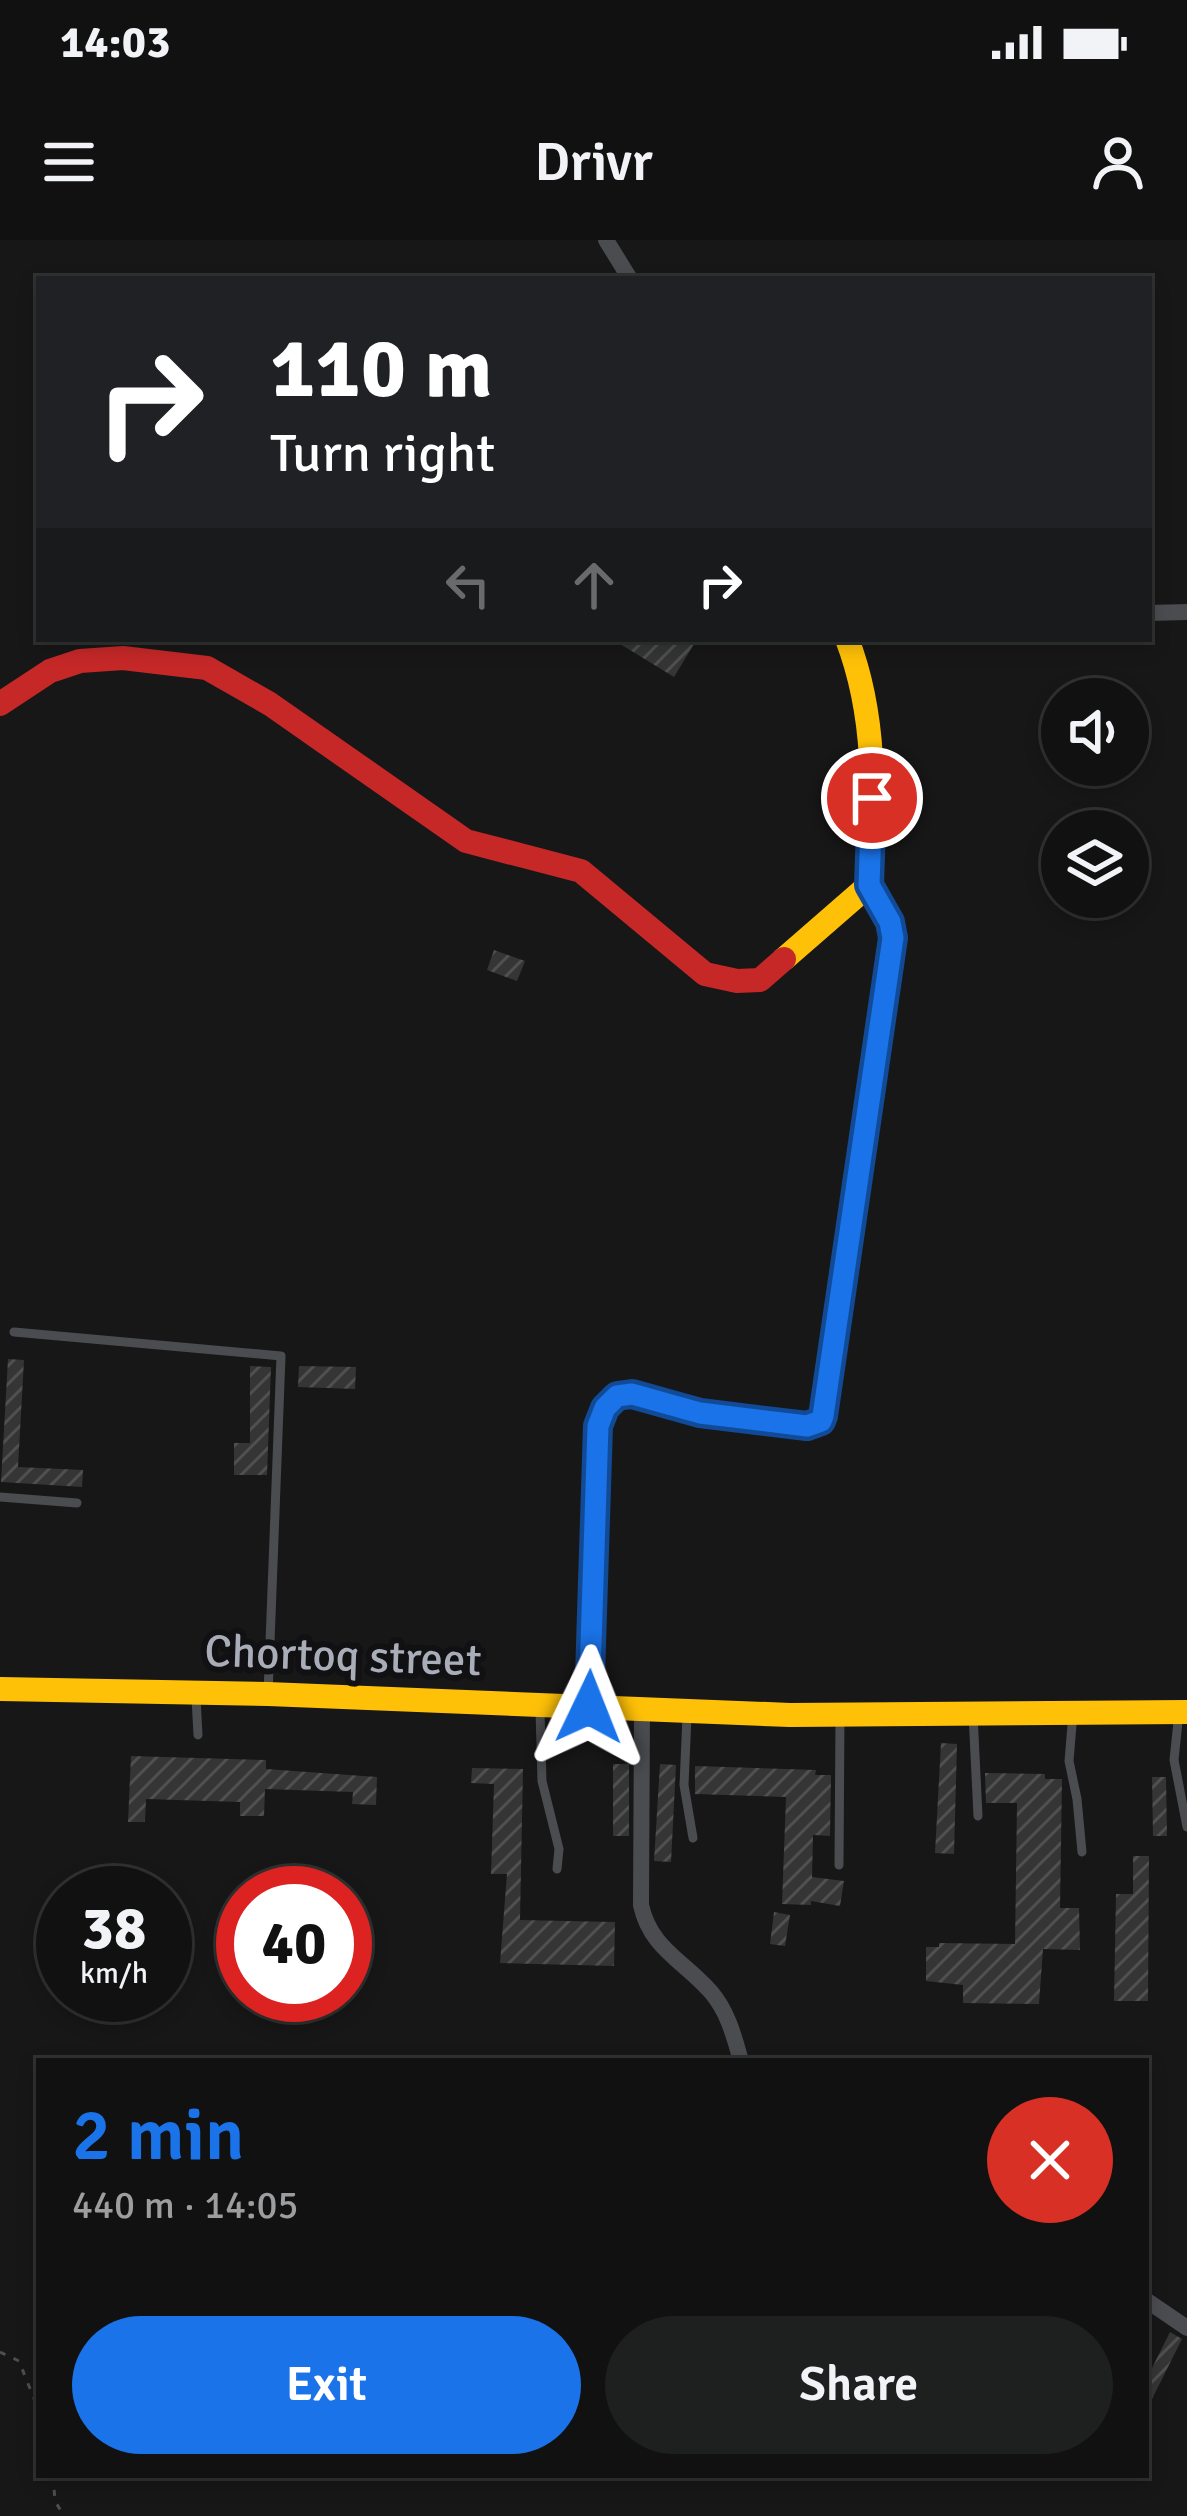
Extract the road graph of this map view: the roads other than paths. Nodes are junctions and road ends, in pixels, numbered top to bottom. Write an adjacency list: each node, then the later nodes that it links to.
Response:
1 (606, 240): 2 (street)
2 (628, 276)
3 (1187, 612): 4 (street)
4 (1152, 613)
5 (848, 642): 7 (street)
6 (0, 704): 7 (street)
7 (869, 885): 15 (street)
8 (14, 1332): 13 (lane)
9 (0, 1497): 10 (lane)
10 (77, 1504)
11 (0, 1689): 12 (street, Chortoq street)
12 (196, 1692): 13 (street, Chortoq street); 22 (lane)
13 (268, 1694): 14 (street, Chortoq street)
14 (540, 1705): 15 (street, Chortoq street); 28 (lane)
15 (589, 1707): 16 (street, Chortoq street)
16 (642, 1709): 17 (street, Chortoq street); 29 (street)
17 (688, 1711): 21 (street, Chortoq street); 25 (lane)
18 (1183, 1712): 19 (street, Chortoq street); 24 (lane)
19 (1073, 1713): 20 (street, Chortoq street); 26 (lane)
20 (973, 1714): 21 (street, Chortoq street); 23 (lane)
21 (840, 1715): 27 (lane)
22 (198, 1736)
23 (978, 1816)
24 (1187, 1827)
25 (693, 1838)
26 (1082, 1852)
27 (839, 1865)
28 (556, 1869)
29 (740, 2058)
30 (1149, 2302): 31 (street)
31 (1187, 2328)

